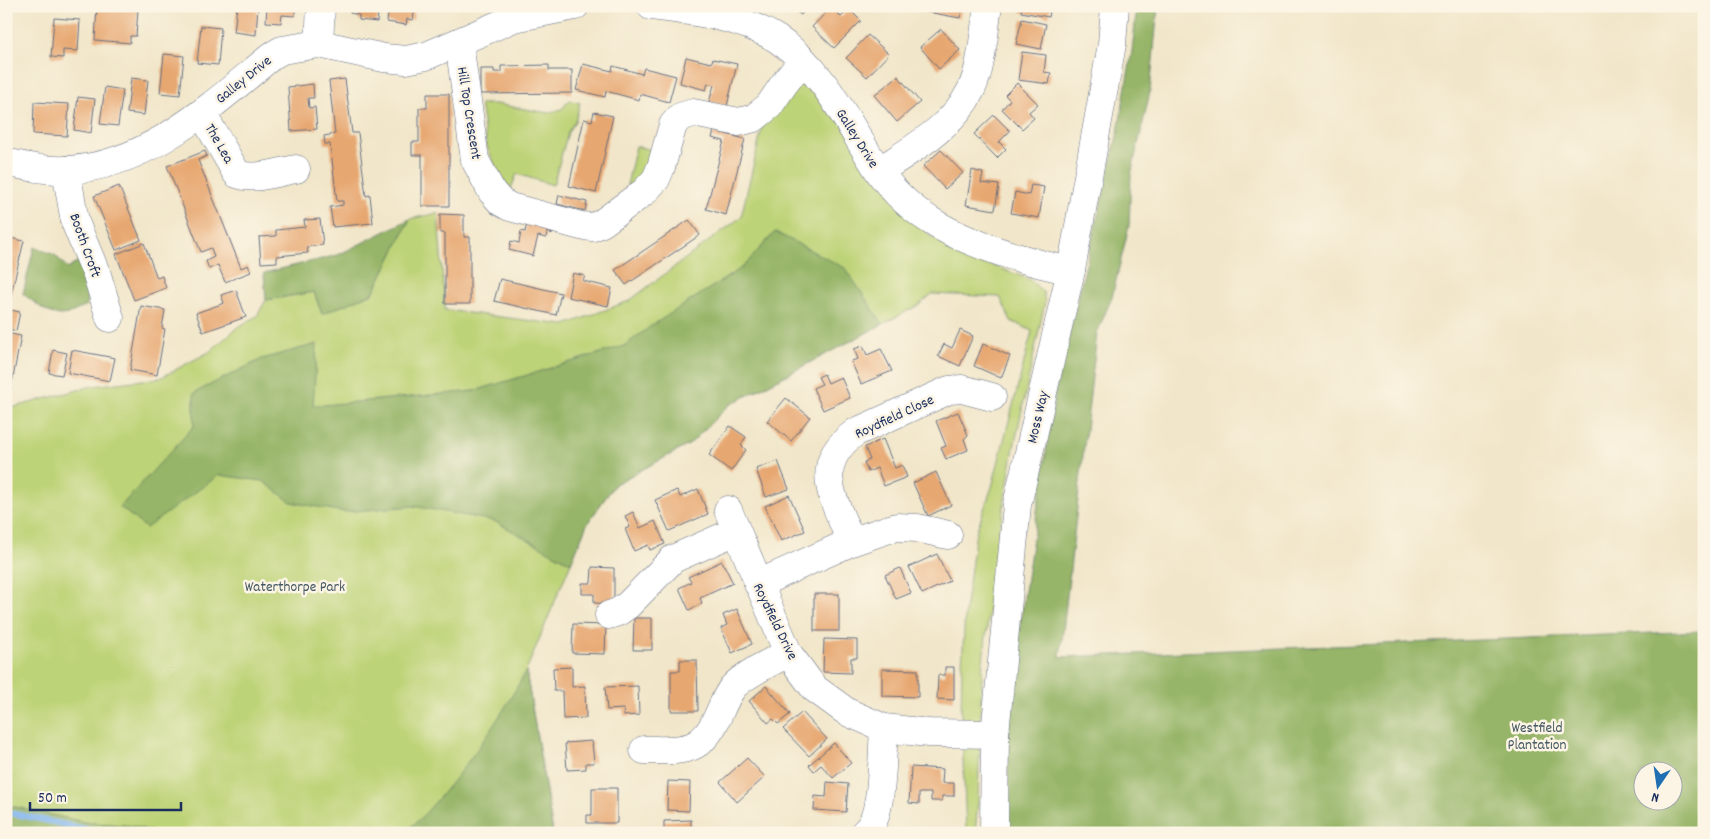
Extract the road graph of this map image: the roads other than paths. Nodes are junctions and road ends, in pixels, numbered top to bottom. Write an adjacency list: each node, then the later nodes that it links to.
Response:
1 (321, 6): 7 (street)
2 (575, 6): 6 (street, Galley Drive)
3 (650, 6): 8 (street, Galley Drive)
4 (988, 6): 13 (street)
5 (1115, 6): 14 (street, Moss Way)
6 (459, 42): 7 (street, Galley Drive); 8 (street, Hill Top Crescent)
7 (319, 44): 9 (street, Galley Drive)
8 (803, 60): 13 (street, Galley Drive)
9 (202, 113): 11 (street, The Lea); 12 (street, Galley Drive)
10 (6, 162): 12 (street, Galley Drive)
11 (296, 169)
12 (66, 170): 15 (street, Booth Croft)
13 (879, 171): 14 (street, Galley Drive)
14 (1071, 270): 23 (street, Moss Way)
15 (110, 318)
16 (992, 397): 18 (street, Roydfield Close)
17 (948, 535): 18 (street)
18 (851, 542): 19 (street)
19 (758, 584): 20 (street, Roydfield Drive); 21 (street, Roydfield Drive)
20 (609, 615)
21 (788, 652): 22 (street, Roydfield Drive); 24 (street)
22 (884, 728): 23 (street, Roydfield Drive); 25 (street)
23 (995, 734): 26 (street, Moss Way)
24 (644, 750)
25 (864, 833)
26 (994, 833)

